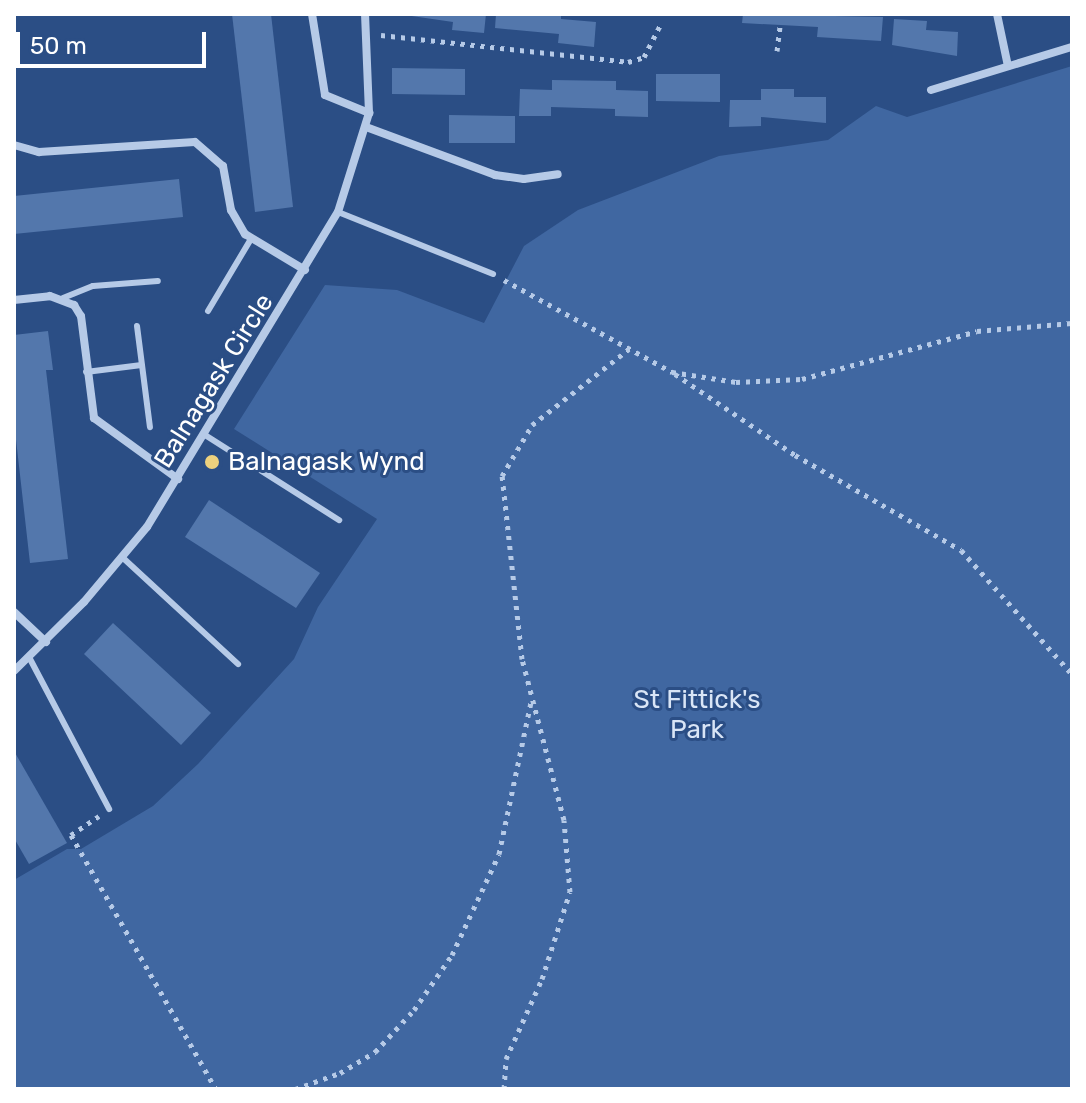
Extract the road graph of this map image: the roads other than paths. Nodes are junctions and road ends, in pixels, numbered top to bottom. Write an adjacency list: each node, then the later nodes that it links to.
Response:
1 (312, 14): 7 (street)
2 (365, 14): 7 (street, Balnagask Circle)
3 (997, 14): 5 (street)
4 (1072, 47): 5 (street)
5 (1008, 66): 6 (street)
6 (931, 90)
7 (369, 113): 8 (street, Balnagask Circle)
8 (366, 127): 10 (street); 11 (street, Balnagask Circle)
9 (14, 145): 12 (street)
10 (558, 174)
11 (338, 212): 13 (street, Balnagask Circle); 14 (lane)
12 (251, 239): 13 (street); 18 (lane)
13 (305, 270): 23 (street, Balnagask Circle)
14 (493, 274)
15 (158, 281): 16 (lane)
16 (63, 298): 17 (street); 21 (street)
17 (14, 300)
18 (208, 311)
19 (137, 326): 20 (lane)
20 (142, 365): 21 (lane); 22 (lane)
21 (86, 372): 24 (street)
22 (150, 427)
23 (205, 435): 24 (street, Balnagask Circle); 25 (lane)
24 (178, 479): 26 (street, Balnagask Circle)
25 (339, 520)
26 (122, 557): 28 (street, Balnagask Circle); 30 (lane)
27 (14, 612): 28 (street)
28 (46, 642): 29 (street, Balnagask Circle)
29 (29, 657): 31 (street, Balnagask Circle); 32 (lane)
30 (238, 664)
31 (14, 671)
32 (109, 809)

